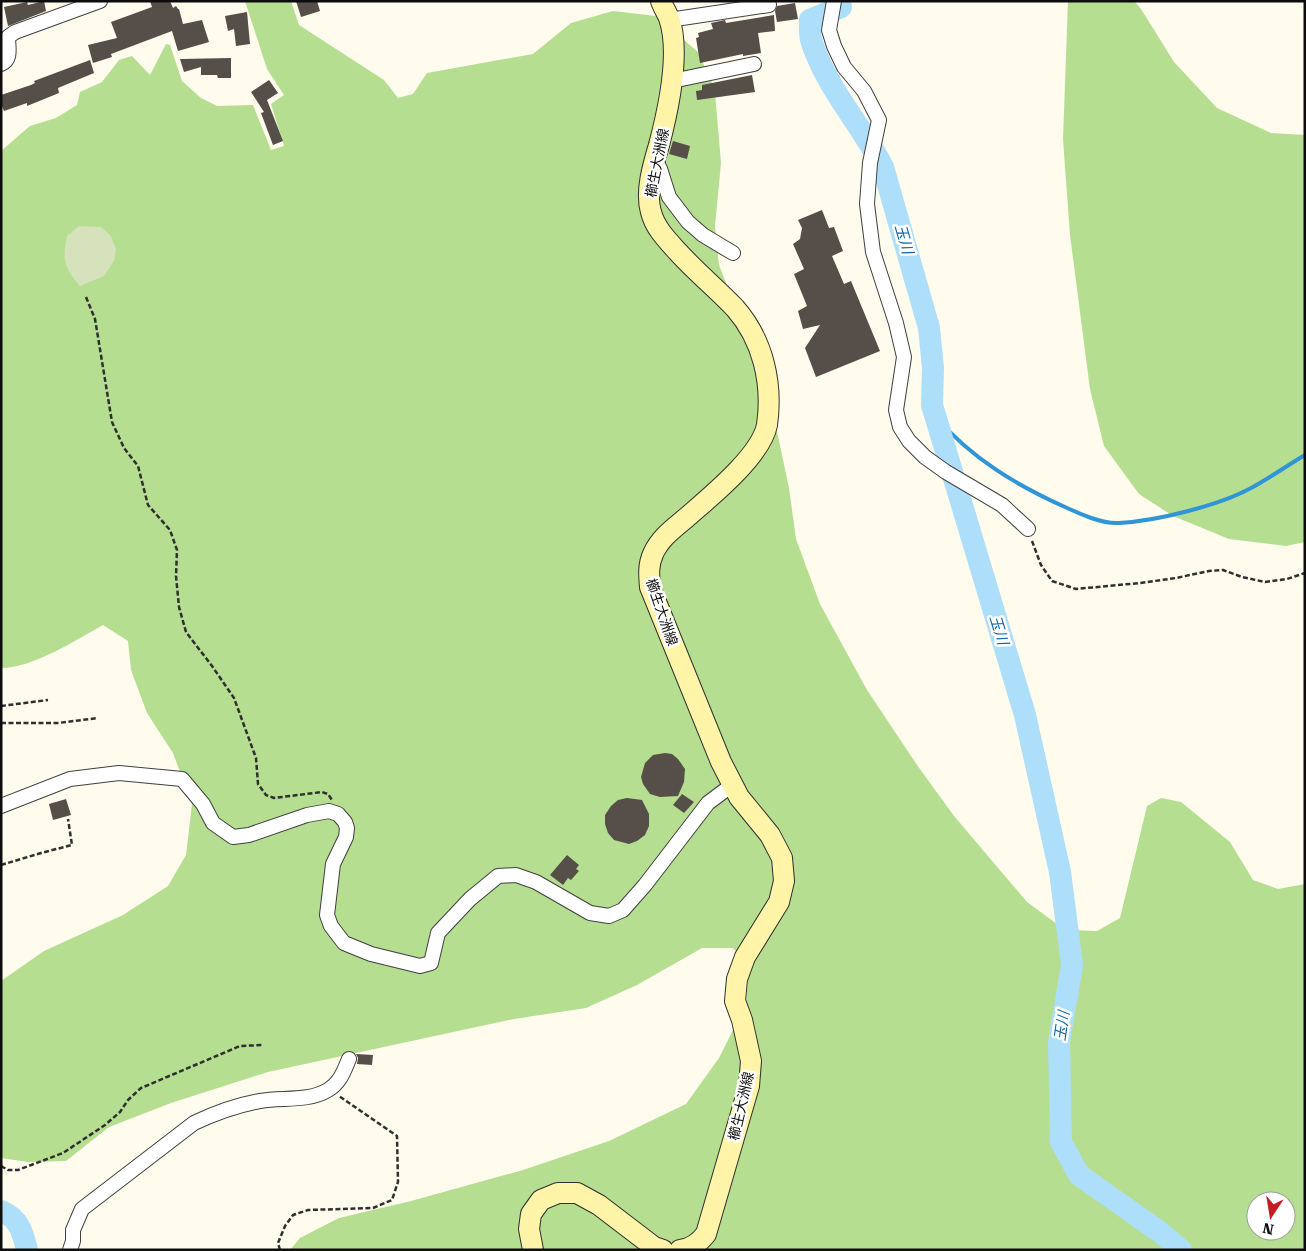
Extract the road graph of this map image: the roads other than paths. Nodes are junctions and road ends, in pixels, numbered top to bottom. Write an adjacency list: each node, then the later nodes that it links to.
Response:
1 (100, 1): 6 (street)
2 (661, 1): 5 (main road, 櫛生大洲線)
3 (768, 1): 5 (street)
4 (834, 1): 11 (street)
5 (670, 20): 8 (main road, 櫛生大洲線)
6 (1, 64)
7 (754, 64): 8 (street)
8 (672, 81): 9 (main road, 櫛生大洲線)
9 (655, 160): 10 (street); 12 (main road, 櫛生大洲線)
10 (733, 253)
11 (1028, 529)
12 (732, 785): 13 (street); 18 (main road, 櫛生大洲線)
13 (1, 806)
14 (349, 1059): 15 (street)
15 (70, 1250)
16 (533, 1250): 17 (main road)
17 (663, 1250)
18 (680, 1250)

